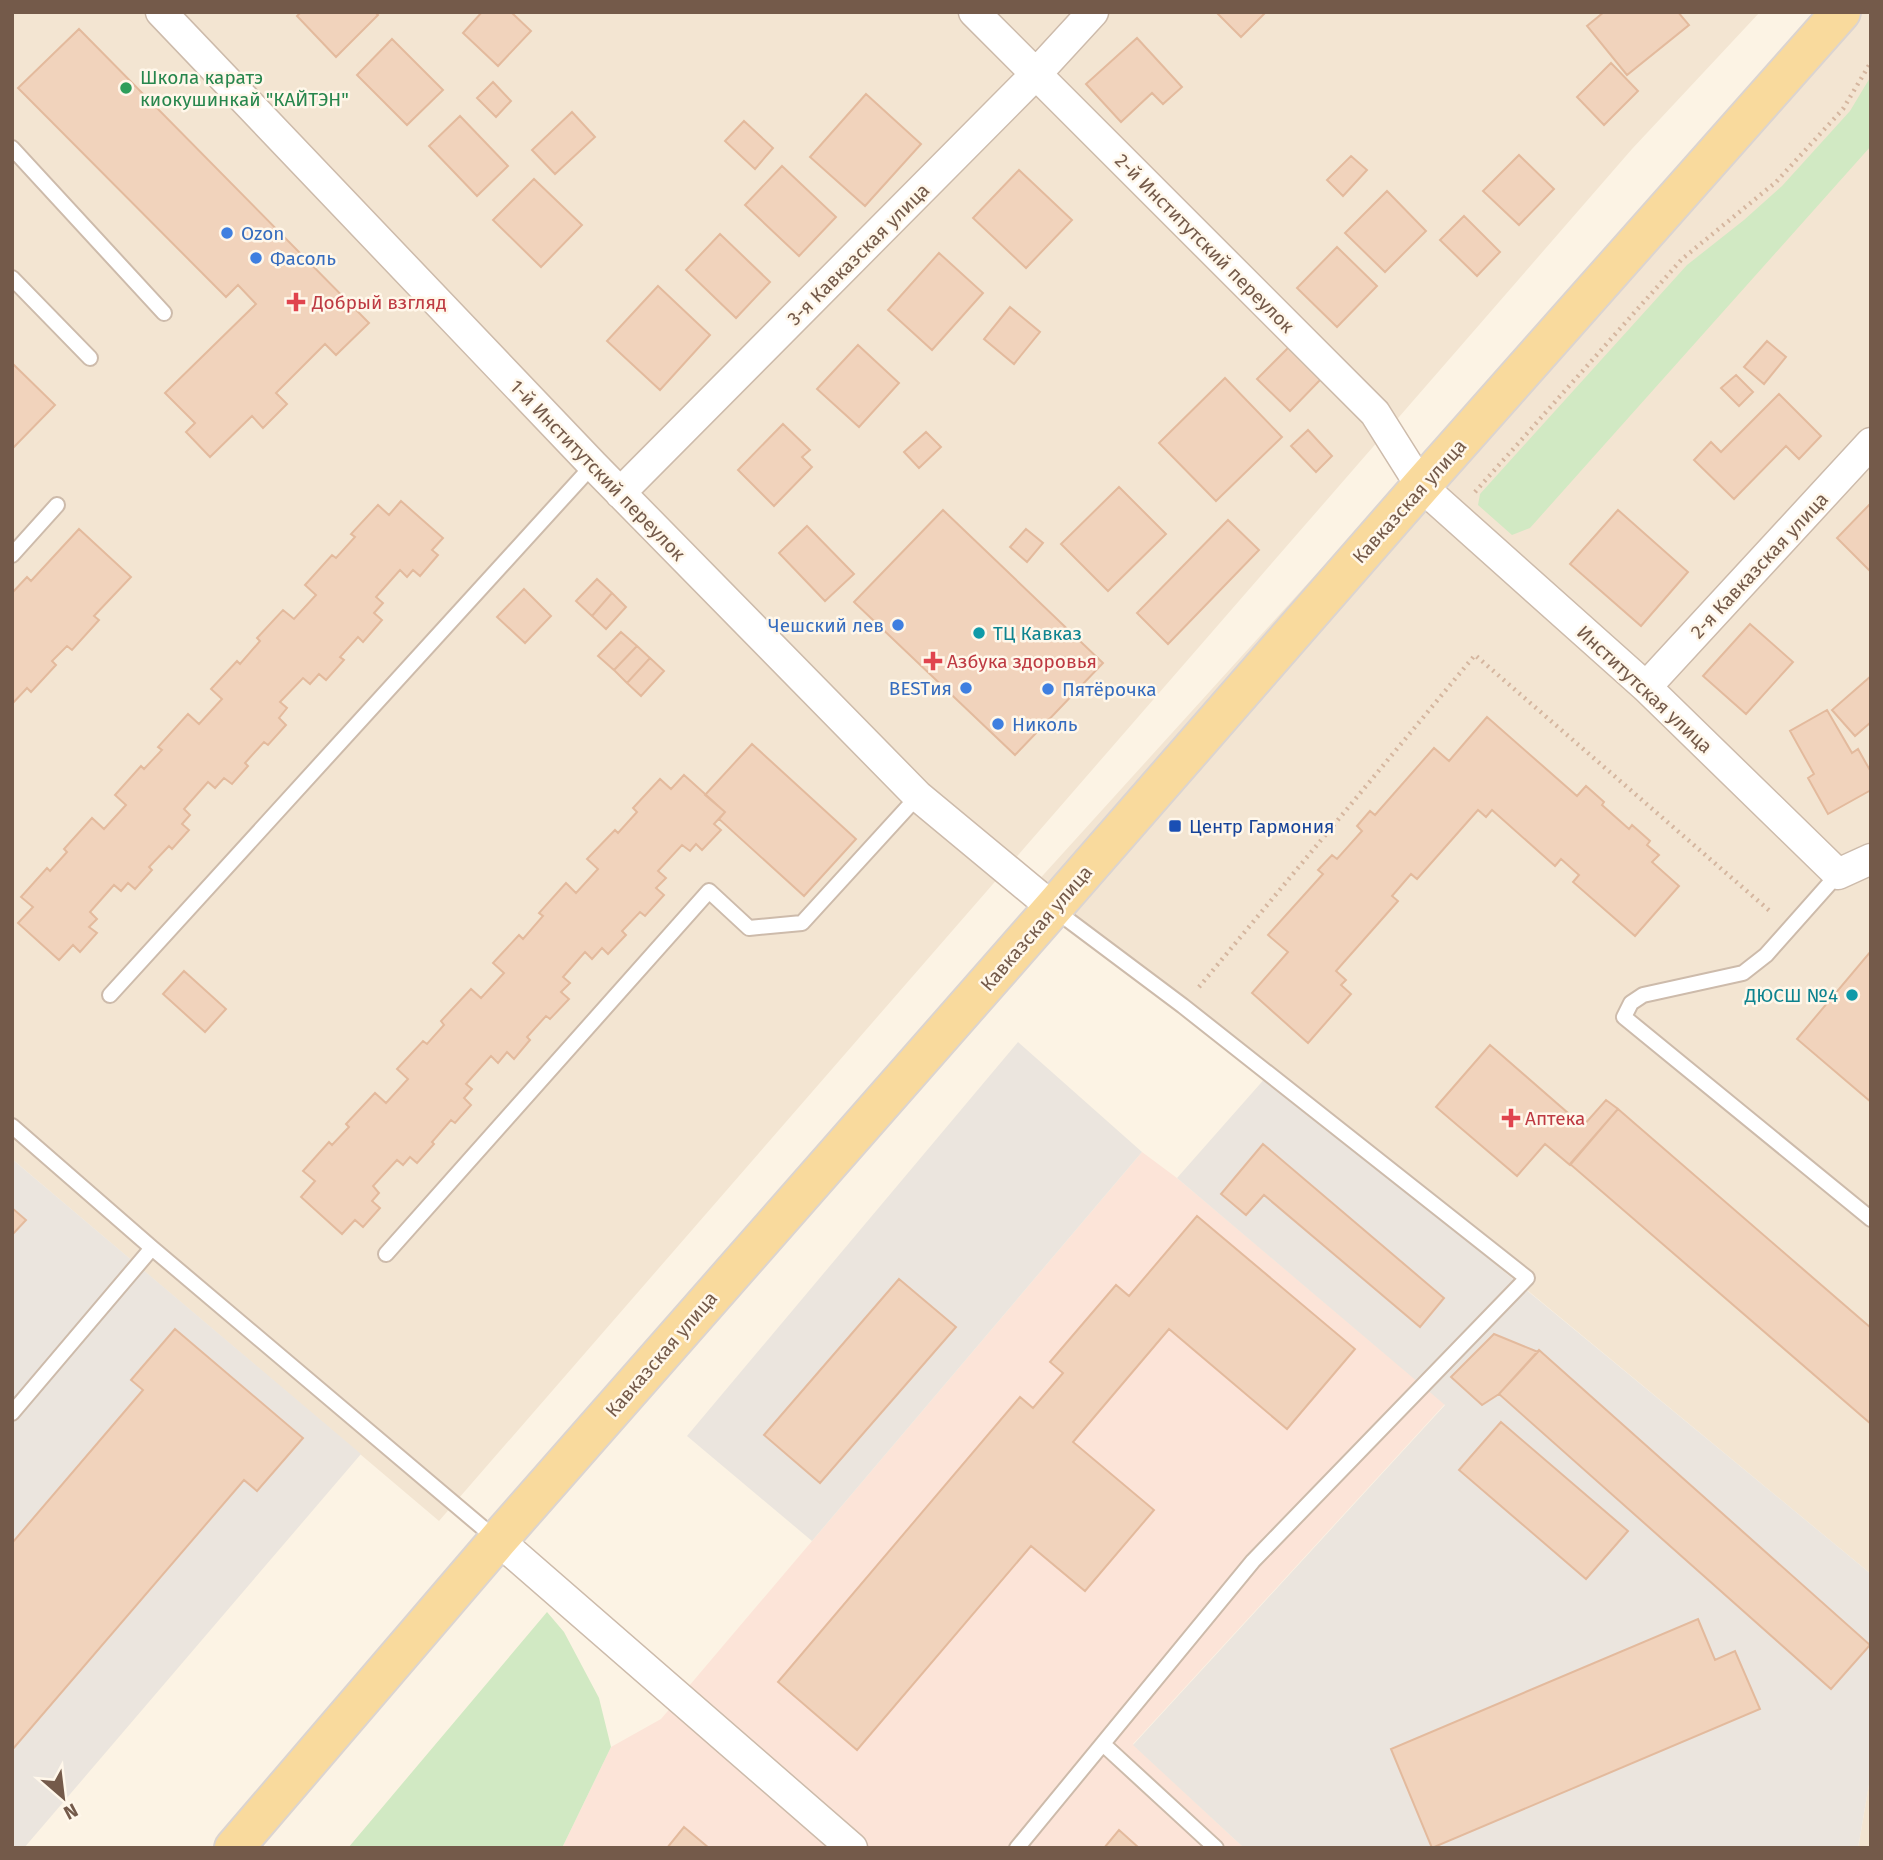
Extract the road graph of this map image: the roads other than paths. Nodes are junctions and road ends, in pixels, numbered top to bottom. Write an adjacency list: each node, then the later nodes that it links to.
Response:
1 (161, 12): 11 (street, 1-й Институтский переулок)
2 (974, 12): 5 (street, 2-й Институтский переулок)
3 (1093, 12): 5 (street, 3-я Кавказская улица)
4 (1842, 12): 12 (main road, Кавказская улица)
5 (1036, 74): 12 (street, 2-й Институтский переулок); 13 (street, 3-я Кавказская улица)
6 (12, 148): 8 (lane)
7 (12, 278): 9 (lane)
8 (164, 313)
9 (90, 358)
10 (1871, 443): 16 (street, 2-я Кавказская улица)
11 (593, 465): 13 (street, 1-й Институтский переулок); 21 (lane)
12 (1421, 486): 16 (street, Институтская улица); 20 (main road, Кавказская улица)
13 (620, 493): 17 (street, 1-й Институтский переулок)
14 (57, 505): 15 (lane)
15 (12, 555)
16 (1646, 687): 19 (street, Институтская улица)
17 (918, 796): 20 (street, 1-й Институтский переулок); 25 (lane)
18 (1871, 859): 19 (street)
19 (1838, 874): 23 (lane)
20 (1054, 908): 27 (main road, Кавказская улица); 28 (lane)
21 (110, 995)
22 (12, 1126): 24 (lane)
23 (1871, 1219)
24 (152, 1248): 26 (lane); 27 (lane)
25 (386, 1254)
26 (12, 1413)
27 (498, 1540): 29 (main road, Кавказская улица); 30 (street)
28 (1103, 1744): 31 (lane); 32 (lane)
29 (234, 1848)
30 (852, 1848)
31 (1017, 1848)
32 (1216, 1848)

